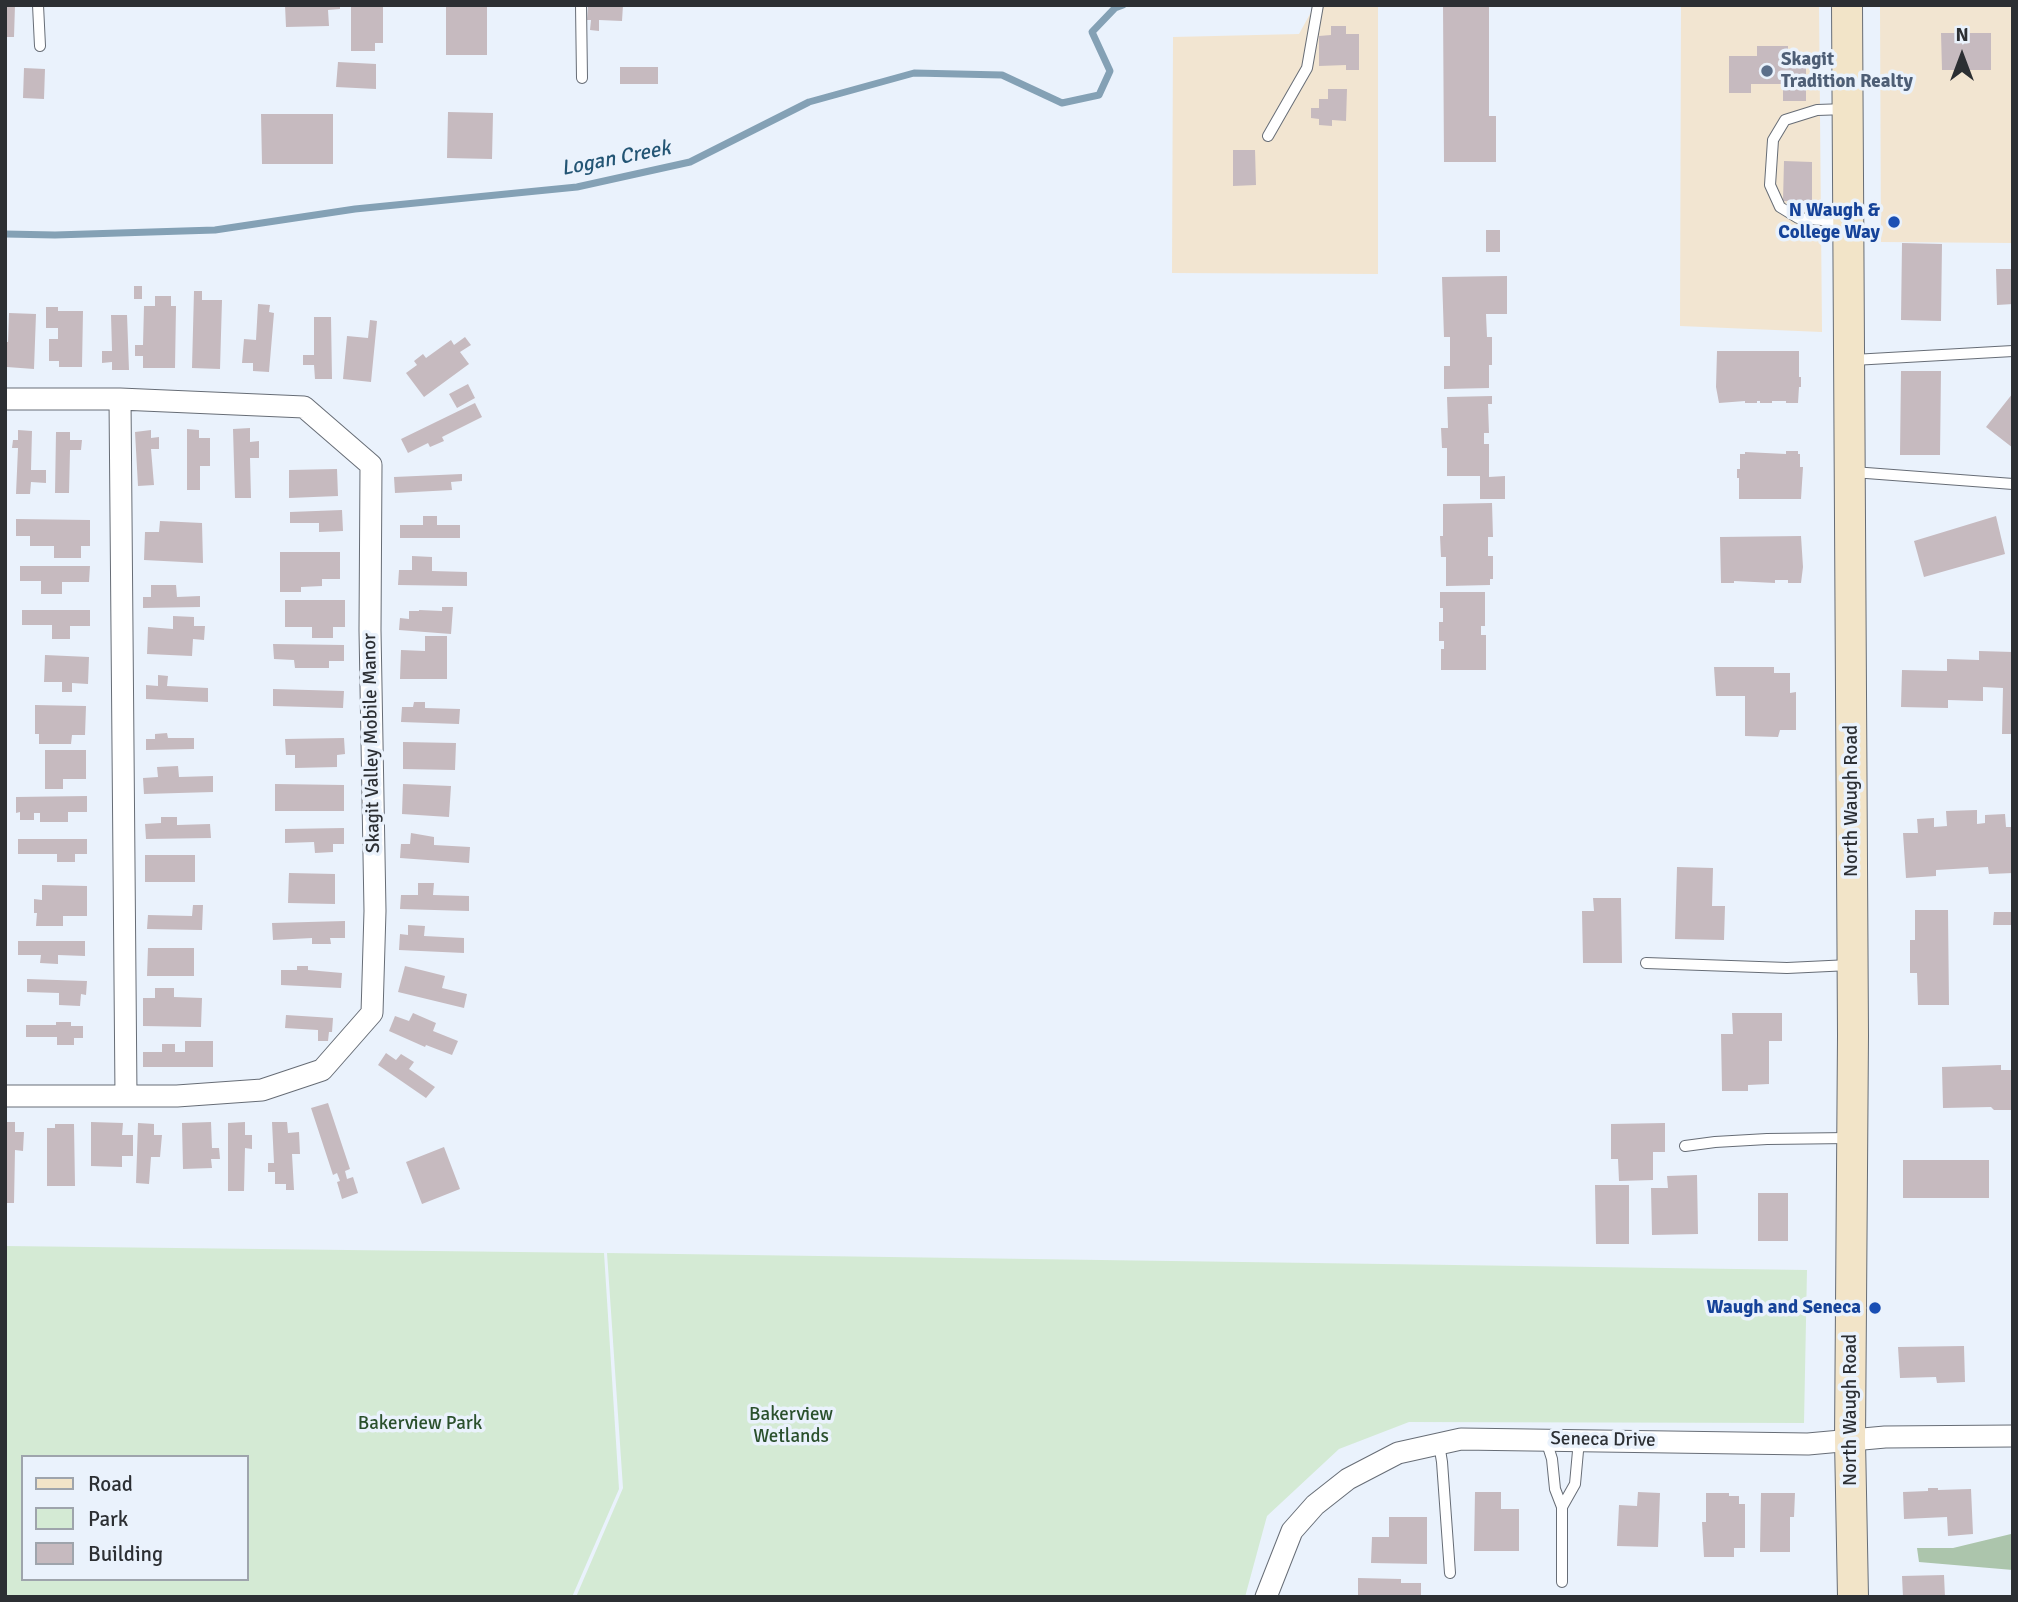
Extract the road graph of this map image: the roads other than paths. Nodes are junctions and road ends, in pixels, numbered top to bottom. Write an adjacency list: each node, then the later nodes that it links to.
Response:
1 (38, 5): 5 (lane)
2 (581, 5): 6 (lane)
3 (1318, 5): 8 (lane)
4 (1847, 5): 7 (street, North Waugh Road)
5 (40, 46)
6 (582, 78)
7 (1849, 109): 9 (street, North Waugh Road); 9 (lane)
8 (1268, 136)
9 (1849, 222): 11 (street, North Waugh Road)
10 (2013, 351): 11 (lane)
11 (1850, 360): 14 (street, North Waugh Road)
12 (5, 399): 13 (street, Skagit Valley Mobile Manor)
13 (120, 399): 19 (street); 19 (street, Skagit Valley Mobile Manor)
14 (1850, 472): 15 (lane); 17 (street, North Waugh Road)
15 (2013, 484)
16 (1646, 963): 17 (lane)
17 (1853, 965): 20 (street, North Waugh Road)
18 (5, 1096): 19 (street, Skagit Valley Mobile Manor)
19 (126, 1096)
20 (1852, 1138): 21 (lane); 25 (street, North Waugh Road)
21 (1685, 1146)
22 (2013, 1436): 25 (street, Seneca Drive)
23 (1546, 1440): 24 (street, Seneca Drive); 26 (street, Seneca Drive); 27 (lane)
24 (1579, 1440): 25 (street, Seneca Drive); 27 (lane)
25 (1850, 1440): 31 (street, North Waugh Road)
26 (1439, 1444): 28 (lane); 30 (street, Seneca Drive)
27 (1562, 1507): 29 (lane)
28 (1450, 1573)
29 (1562, 1582)
30 (1266, 1597)
31 (1853, 1597)

